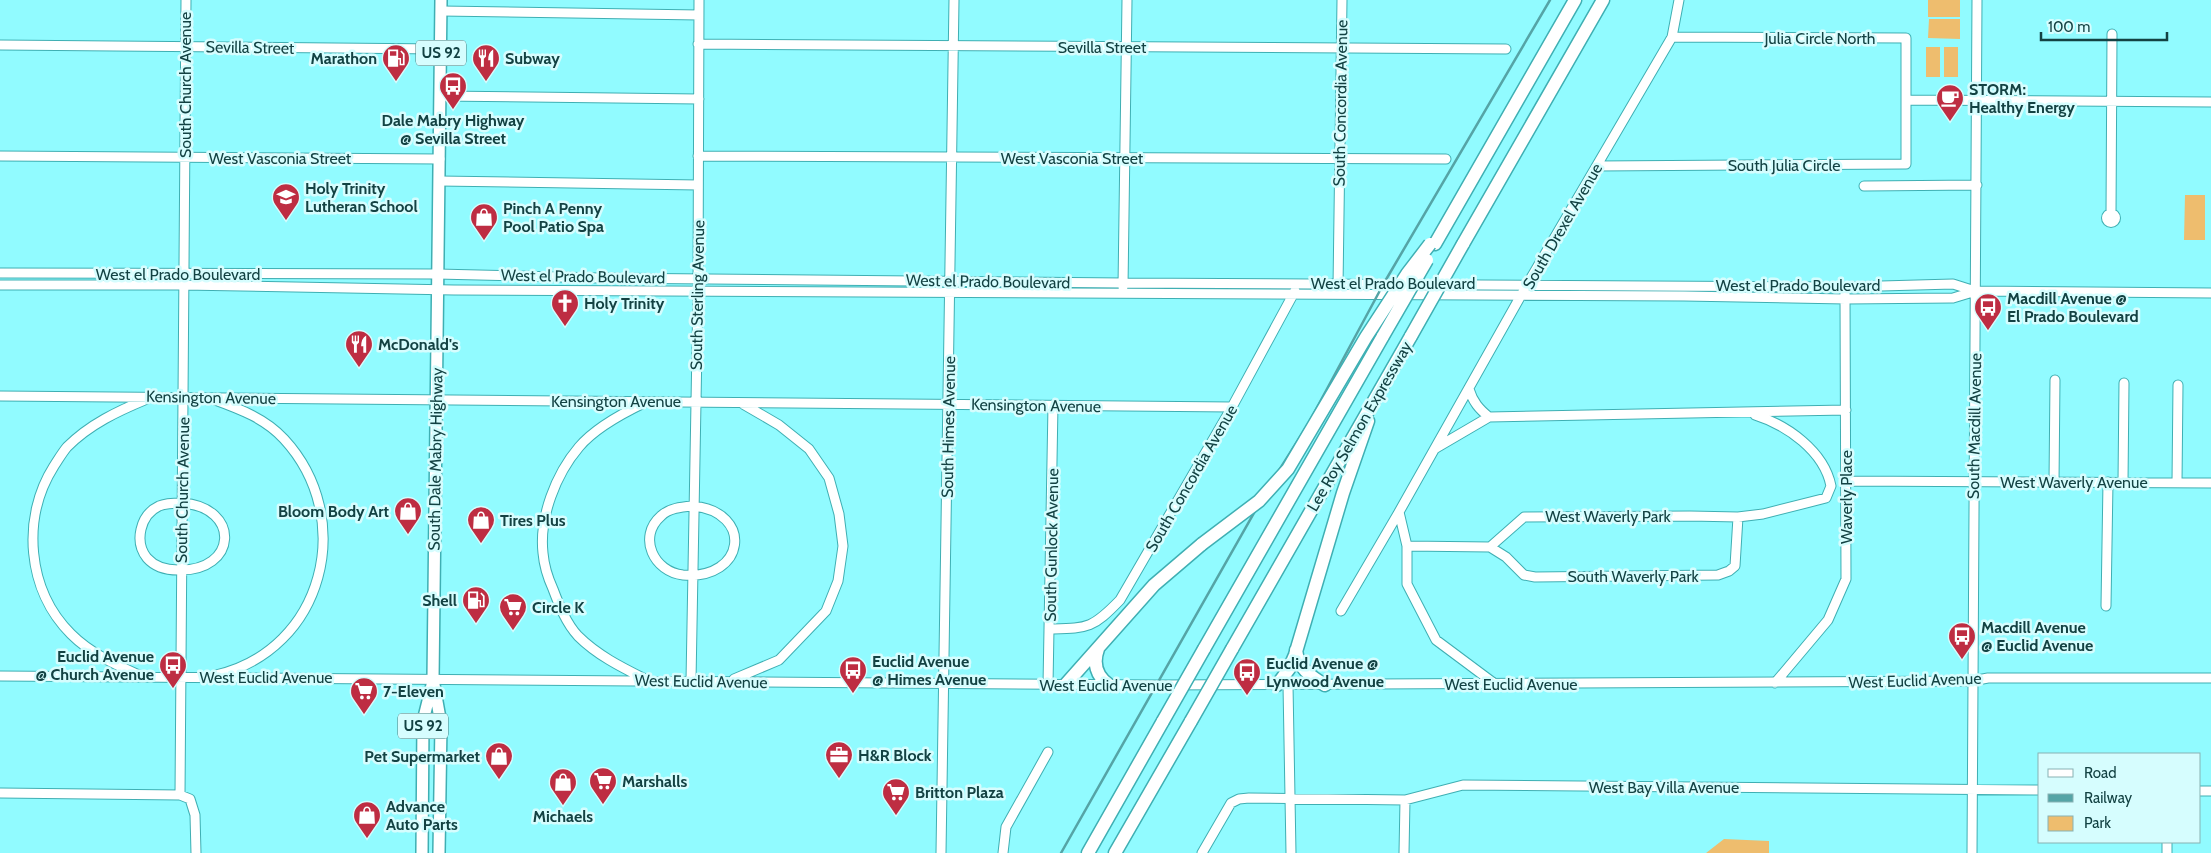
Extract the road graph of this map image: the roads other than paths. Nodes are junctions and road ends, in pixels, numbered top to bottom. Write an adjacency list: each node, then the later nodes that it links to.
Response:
1 (186, 0): 16 (street, South Church Avenue)
2 (699, 0): 11 (street, South Sterling Avenue)
3 (954, 0): 17 (street, South Himes Avenue)
4 (1127, 0): 18 (street)
5 (1342, 0): 19 (street, South Concordia Avenue)
6 (1575, 0): 42 (highway, Lee Roy Selmon Expressway)
7 (1603, 0): 75 (highway, Lee Roy Selmon Expressway, bridge)
8 (1679, 0): 13 (street, South Drexel Avenue)
9 (1977, 0): 25 (street, South Macdill Avenue)
10 (441, 6): 11 (street); 20 (main road, South Dale Mabry Highway / US 92)
11 (699, 14): 15 (street, South Sterling Avenue)
12 (2112, 34): 26 (street)
13 (1672, 37): 24 (street, Julia Circle North); 36 (street, South Drexel Avenue)
14 (0, 44): 16 (street, Sevilla Street)
15 (698, 44): 17 (street, Sevilla Street); 23 (street, South Sterling Avenue)
16 (185, 46): 20 (street, Sevilla Street); 30 (street, South Church Avenue)
17 (953, 46): 18 (street, Sevilla Street); 31 (street, South Himes Avenue)
18 (1126, 47): 19 (street, Sevilla Street); 32 (street)
19 (1341, 48): 21 (street, Sevilla Street); 34 (street, South Concordia Avenue)
20 (441, 49): 22 (main road, South Dale Mabry Highway / US 92)
21 (1506, 49)
22 (440, 96): 23 (street); 33 (main road, South Dale Mabry Highway / US 92)
23 (698, 99): 29 (street, South Sterling Avenue)
24 (1906, 100): 25 (street); 36 (street, South Julia Circle)
25 (1976, 101): 26 (street); 39 (street, South Macdill Avenue)
26 (2112, 102): 27 (street); 41 (street)
27 (2211, 102)
28 (0, 156): 30 (street, West Vasconia Street)
29 (698, 156): 31 (street, West Vasconia Street); 38 (street, South Sterling Avenue)
30 (184, 157): 33 (street, West Vasconia Street); 44 (street, South Church Avenue)
31 (952, 157): 32 (street, West Vasconia Street); 49 (street, South Himes Avenue)
32 (1125, 158): 34 (street, West Vasconia Street); 51 (street)
33 (440, 159): 37 (main road, South Dale Mabry Highway / US 92)
34 (1340, 159): 35 (street, West Vasconia Street); 50 (street, South Concordia Avenue)
35 (1446, 159)
36 (1597, 166): 53 (street, South Drexel Avenue)
37 (439, 181): 38 (street); 45 (main road, South Dale Mabry Highway / US 92)
38 (698, 185): 47 (street, South Sterling Avenue)
39 (1977, 185): 40 (street); 61 (street, South Macdill Avenue)
40 (1864, 186)
41 (2111, 214)
42 (1435, 241): 110 (highway, bridge); 142 (highway, Lee Roy Selmon Expressway, bridge)
43 (0, 273): 44 (street, West el Prado Boulevard)
44 (183, 274): 45 (street, West el Prado Boulevard); 55 (street, South Church Avenue)
45 (437, 274): 46 (street, West el Prado Boulevard); 58 (main road, South Dale Mabry Highway / US 92)
46 (599, 278): 47 (street, West el Prado Boulevard); 59 (street)
47 (697, 278): 48 (street, West el Prado Boulevard); 60 (street, South Sterling Avenue)
48 (828, 280): 49 (street, West el Prado Boulevard); 62 (street)
49 (951, 280): 51 (street, West el Prado Boulevard); 63 (street, South Himes Avenue)
50 (1338, 282): 52 (street, West el Prado Boulevard); 53 (street, West el Prado Boulevard); 66 (street, South Concordia Avenue)
51 (1123, 283): 52 (street, West el Prado Boulevard); 65 (street)
52 (1297, 283): 67 (street, South Concordia Avenue)
53 (1528, 284): 56 (street, West el Prado Boulevard); 69 (street, South Drexel Avenue)
54 (0, 285): 55 (street, West el Prado Boulevard)
55 (183, 285): 58 (street, West el Prado Boulevard); 78 (street, South Church Avenue)
56 (1684, 285): 57 (street, West el Prado Boulevard); 68 (street)
57 (1845, 286): 61 (street, West el Prado Boulevard); 70 (street, Waverly Place)
58 (437, 290): 59 (street, West el Prado Boulevard); 80 (main road, South Dale Mabry Highway / US 92)
59 (599, 291): 60 (street, West el Prado Boulevard)
60 (698, 291): 62 (street, West el Prado Boulevard); 82 (street, South Sterling Avenue)
61 (1976, 291): 64 (street, West el Prado Boulevard); 70 (street, West el Prado Boulevard); 91 (street, South Macdill Avenue)
62 (829, 292): 63 (street, West el Prado Boulevard)
63 (951, 292): 65 (street, West el Prado Boulevard); 84 (street, South Himes Avenue)
64 (2211, 293)
65 (1123, 294): 67 (street, West el Prado Boulevard)
66 (1338, 295): 67 (street, West el Prado Boulevard); 69 (street, West el Prado Boulevard)
67 (1294, 296): 86 (street, South Concordia Avenue)
68 (1684, 296): 69 (street, West el Prado Boulevard); 70 (street, West el Prado Boulevard)
69 (1520, 297): 74 (street, South Drexel Avenue)
70 (1846, 299): 87 (street, Waverly Place)
71 (2056, 380): 92 (street)
72 (2124, 383): 94 (street)
73 (2178, 384): 95 (street)
74 (1469, 389): 89 (street); 90 (street, South Drexel Avenue)
75 (1378, 392): 111 (highway); 143 (highway, Lee Roy Selmon Expressway, bridge)
76 (0, 396): 77 (street, Kensington Avenue)
77 (152, 396): 78 (street, Kensington Avenue); 113 (street)
78 (183, 396): 79 (street, Kensington Avenue); 99 (street, South Church Avenue)
79 (208, 397): 80 (street, Kensington Avenue); 115 (street)
80 (436, 400): 81 (street, Kensington Avenue); 117 (main road, South Dale Mabry Highway / US 92)
81 (646, 402): 82 (street, Kensington Avenue); 118 (street)
82 (695, 402): 83 (street, Kensington Avenue); 100 (street, South Sterling Avenue)
83 (740, 402): 84 (street, Kensington Avenue); 120 (street)
84 (949, 404): 85 (street, Kensington Avenue); 123 (street, South Himes Avenue)
85 (1053, 405): 86 (street, Kensington Avenue); 109 (street, South Gunlock Avenue)
86 (1232, 407): 109 (street, South Concordia Avenue)
87 (1846, 410): 88 (street); 97 (street, Waverly Place)
88 (1747, 412): 89 (street); 98 (street)
89 (1489, 417): 90 (street)
90 (1434, 449): 101 (street, South Drexel Avenue)
91 (1974, 482): 92 (street, West Waverly Avenue); 97 (street, West Waverly Avenue); 121 (street, South Macdill Avenue)
92 (2054, 482): 93 (street, West Waverly Avenue)
93 (2108, 482): 94 (street, West Waverly Avenue); 107 (street)
94 (2123, 482): 95 (street, West Waverly Avenue)
95 (2177, 482): 96 (street, West Waverly Avenue)
96 (2211, 483)
97 (1846, 484): 98 (street, West Waverly Avenue); 122 (street, Waverly Place)
98 (1831, 486): 102 (street)
99 (182, 503): 105 (street, South Church Avenue); 105 (street); 105 (street)
100 (693, 506): 106 (street, South Sterling Avenue); 106 (street); 106 (street)
101 (1399, 512): 103 (street); 108 (street)
102 (1738, 517): 104 (street, West Waverly Park); 104 (street, South Waverly Park)
103 (1407, 546): 104 (street); 125 (street)
104 (1490, 547)
105 (181, 570): 114 (street, South Church Avenue)
106 (692, 574): 119 (street, South Sterling Avenue)
107 (2106, 606)
108 (1341, 611)
109 (1050, 629): 126 (street, South Gunlock Avenue)
110 (1098, 649): 124 (highway); 127 (highway)
111 (1296, 650): 128 (highway); 129 (highway)
112 (0, 676): 113 (street, West Euclid Avenue)
113 (143, 677): 114 (street, West Euclid Avenue)
114 (180, 677): 115 (street, West Euclid Avenue); 134 (street, South Church Avenue)
115 (204, 677): 117 (street, West Euclid Avenue)
116 (2211, 678): 121 (street, West Euclid Avenue)
117 (433, 679): 118 (street, West Euclid Avenue); 138 (main road, South Dale Mabry Highway / US 92); 139 (main road, South Dale Mabry Highway / US 92)
118 (648, 680): 119 (street, West Euclid Avenue)
119 (691, 681): 120 (street, West Euclid Avenue)
120 (728, 681): 123 (street, West Euclid Avenue)
121 (1972, 681): 122 (street, West Euclid Avenue); 131 (street, South Macdill Avenue)
122 (1775, 683): 125 (street, West Euclid Avenue)
123 (943, 684): 126 (street, West Euclid Avenue); 140 (street, South Himes Avenue)
124 (1066, 684): 126 (street, West Euclid Avenue); 127 (street, West Euclid Avenue)
125 (1496, 684): 129 (street, West Euclid Avenue)
126 (1048, 685)
127 (1109, 685): 128 (street, West Euclid Avenue)
128 (1283, 685): 129 (street, West Euclid Avenue); 135 (street)
129 (1325, 685)
130 (1048, 752): 141 (street)
131 (1973, 789): 132 (street, West Bay Villa Avenue); 136 (street, West Bay Villa Avenue); 147 (street, South Macdill Avenue)
132 (2038, 790)
133 (0, 794): 134 (street)
134 (180, 795): 137 (street)
135 (1291, 800): 136 (street, West Bay Villa Avenue); 144 (street, West Bay Villa Avenue); 145 (street)
136 (1405, 800): 146 (street)
137 (196, 853)
138 (422, 853)
139 (440, 853)
140 (941, 853)
141 (1003, 853)
142 (1088, 853)
143 (1115, 853)
144 (1202, 853)
145 (1291, 853)
146 (1404, 853)
147 (1972, 853)

